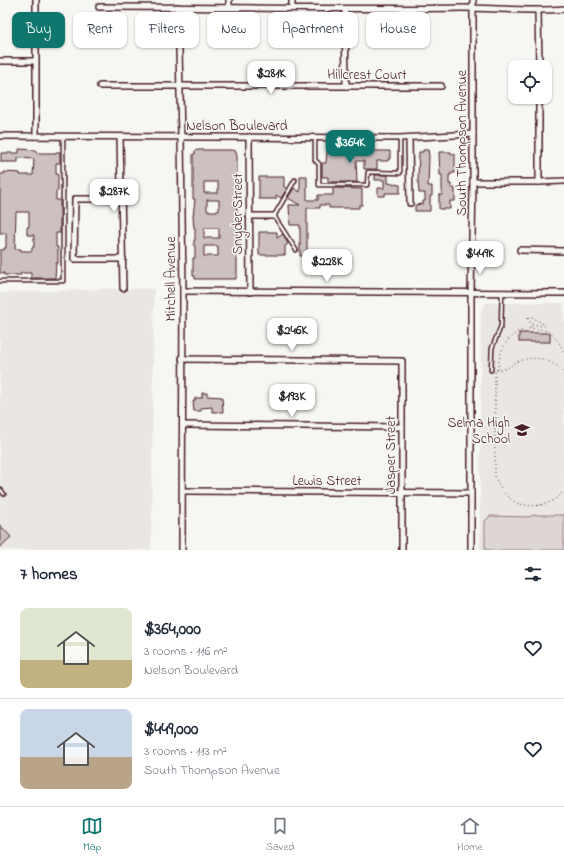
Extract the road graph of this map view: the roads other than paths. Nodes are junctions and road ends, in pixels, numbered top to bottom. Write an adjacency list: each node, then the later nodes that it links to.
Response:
1 (36, 0): 13 (street)
2 (228, 0): 7 (street)
3 (292, 0): 8 (street)
4 (472, 0): 9 (street, South Thompson Avenue)
5 (100, 7): 6 (street)
6 (178, 7): 7 (street); 17 (street, Mitchell Avenue)
7 (228, 7): 8 (street)
8 (292, 8): 10 (street)
9 (473, 8): 10 (street); 12 (street); 21 (street, South Thompson Avenue)
10 (345, 10): 18 (street)
11 (564, 10): 12 (street)
12 (538, 11): 14 (street)
13 (36, 60): 15 (street); 23 (street)
14 (539, 60)
15 (0, 61)
16 (100, 86): 17 (street, Hillcrest Court)
17 (179, 86): 18 (street, Hillcrest Court); 26 (street, Mitchell Avenue)
18 (346, 86): 19 (street, Hillcrest Court)
19 (441, 86)
20 (539, 104): 34 (street)
21 (473, 134): 30 (street, Nelson Boulevard); 33 (street, South Thompson Avenue)
22 (0, 136): 23 (street, Nelson Boulevard)
23 (36, 136): 24 (street, Nelson Boulevard)
24 (63, 136): 25 (street, Nelson Boulevard); 43 (lane)
25 (120, 137): 26 (street, Nelson Boulevard); 35 (street)
26 (182, 137): 27 (street, Nelson Boulevard); 45 (street, Mitchell Avenue)
27 (249, 137): 28 (street, Nelson Boulevard); 37 (street, Snyder Street)
28 (315, 137): 29 (street, Nelson Boulevard); 29 (lane)
29 (400, 138): 30 (street, Nelson Boulevard)
30 (410, 138): 36 (street)
31 (295, 180): 38 (lane)
32 (564, 181): 34 (street)
33 (473, 182): 34 (street); 47 (street, South Thompson Avenue)
34 (539, 182)
35 (122, 199): 42 (street); 42 (street)
36 (410, 203)
37 (249, 216): 38 (street); 46 (street, Snyder Street)
38 (274, 216): 39 (lane)
39 (296, 250)
40 (520, 250): 41 (street)
41 (564, 251)
42 (122, 259): 44 (street)
43 (0, 281)
44 (123, 288)
45 (183, 291): 46 (street); 50 (street, Mitchell Avenue)
46 (250, 292): 47 (street)
47 (471, 292): 48 (street); 57 (street, South Thompson Avenue)
48 (502, 292): 49 (street); 51 (lane)
49 (564, 293)
50 (182, 359): 52 (street, Mitchell Avenue); 53 (street, Jasper Street)
51 (491, 370)
52 (183, 426): 53 (street); 55 (street, Mitchell Avenue)
53 (402, 427): 56 (street, Jasper Street)
54 (0, 488): 58 (lane)
55 (183, 491): 56 (street, Lewis Street); 59 (street, Mitchell Avenue)
56 (402, 492): 57 (street, Lewis Street); 60 (street, Jasper Street)
57 (471, 492): 61 (street, South Thompson Avenue)
58 (4, 494)
59 (182, 550)
60 (402, 550)
61 (471, 550)

